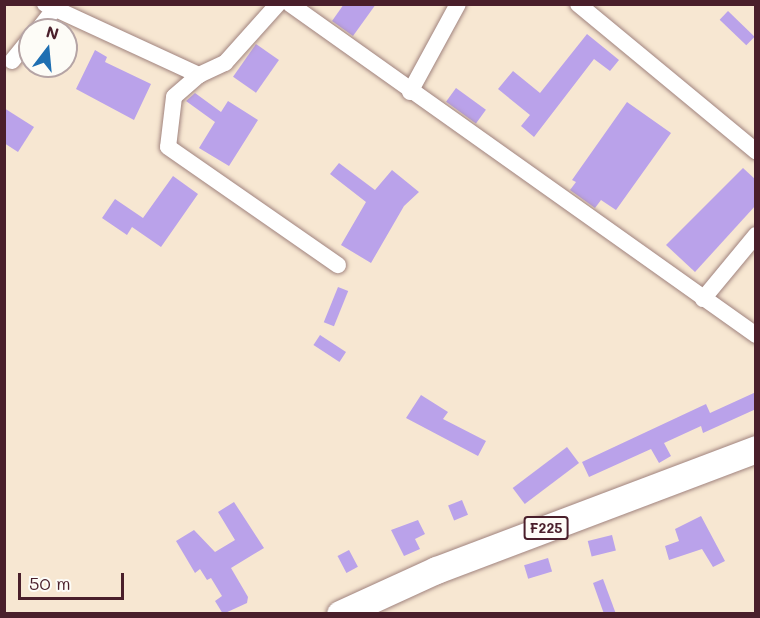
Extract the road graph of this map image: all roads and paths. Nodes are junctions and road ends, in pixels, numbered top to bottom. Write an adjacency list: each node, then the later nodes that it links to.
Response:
1 (278, 4): 8 (street)
2 (290, 4): 9 (street)
3 (458, 4): 9 (street)
4 (578, 4): 10 (street)
5 (53, 6): 8 (street)
6 (18, 54): 7 (street)
7 (12, 61)
8 (199, 75): 12 (street)
9 (410, 92): 13 (street)
10 (756, 151)
11 (756, 236): 13 (street)
12 (338, 265)
13 (703, 299): 14 (street)
14 (756, 335)
15 (756, 449): 16 (main road, F225)
16 (340, 614)

